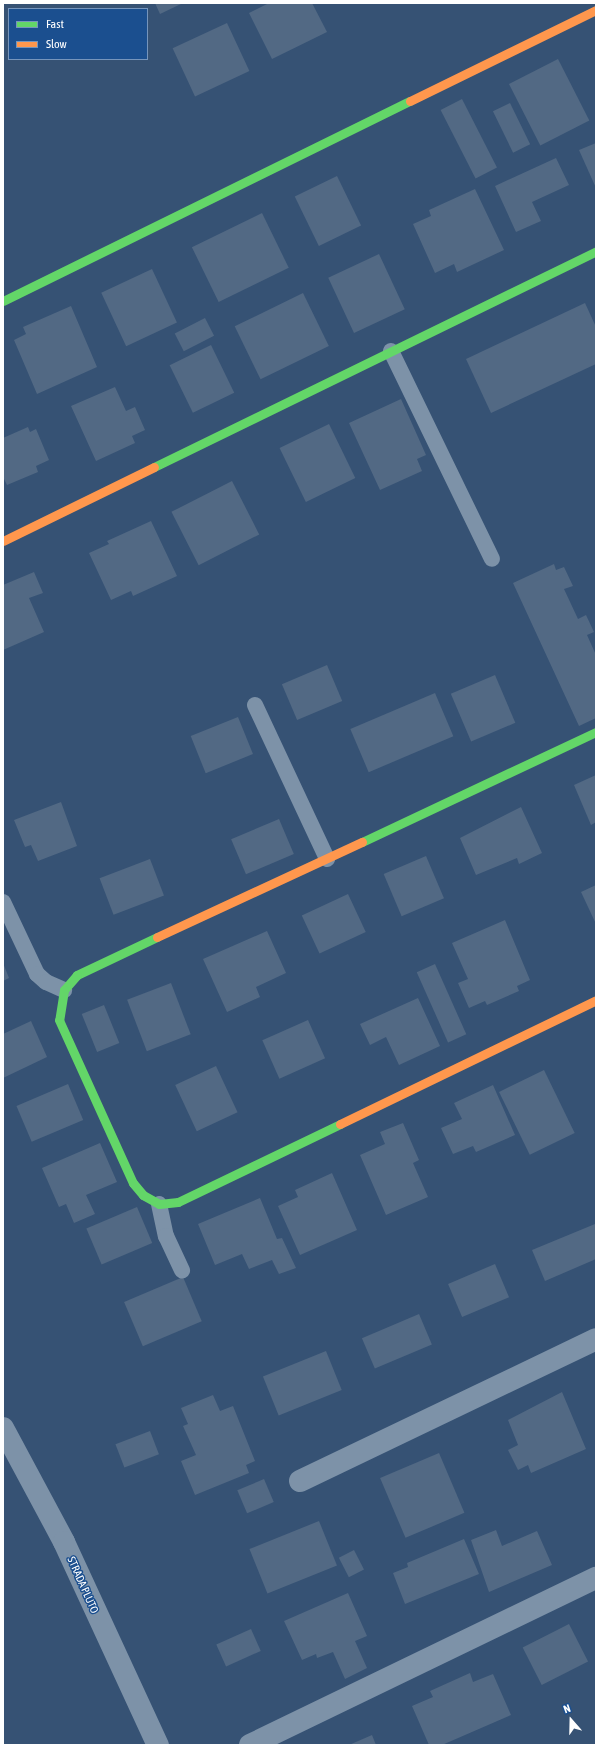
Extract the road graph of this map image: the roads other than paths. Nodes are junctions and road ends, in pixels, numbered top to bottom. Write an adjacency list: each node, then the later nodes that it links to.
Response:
1 (596, 10): 3 (street)
2 (596, 251): 4 (street)
3 (3, 301)
4 (392, 351): 5 (street); 6 (lane)
5 (3, 541)
6 (492, 558)
7 (255, 705): 9 (lane)
8 (596, 732): 9 (street)
9 (328, 859): 11 (street)
10 (3, 902): 11 (lane)
11 (64, 990): 13 (street)
12 (596, 1000): 13 (street)
13 (159, 1204): 14 (lane)
14 (182, 1271)
15 (596, 1339): 17 (street)
16 (3, 1428): 19 (street, STRADA PLUTO)
17 (300, 1481)
18 (596, 1578): 20 (street)
19 (158, 1745)
20 (250, 1745)

